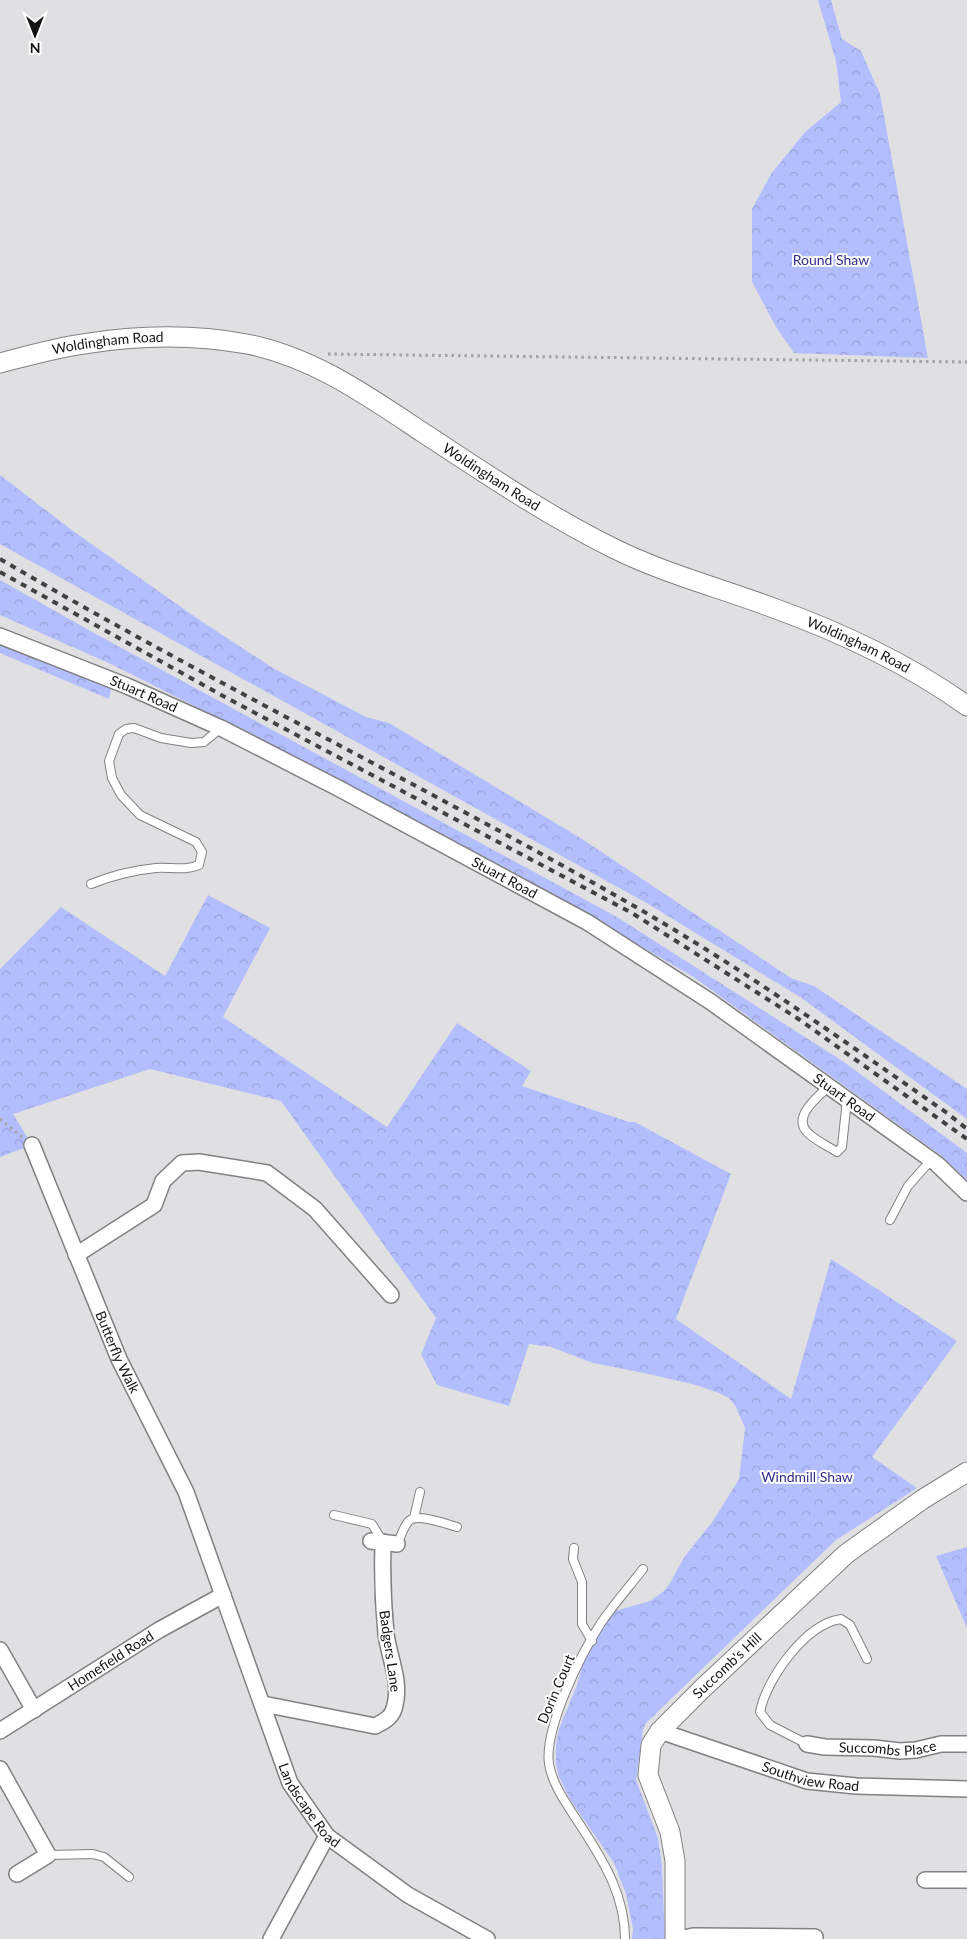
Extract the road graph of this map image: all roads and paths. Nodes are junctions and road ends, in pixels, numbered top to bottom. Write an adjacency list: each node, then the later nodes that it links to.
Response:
1 (324, 354): 3 (path)
2 (0, 362): 5 (street, Woldingham Road)
3 (967, 362)
4 (0, 636): 6 (street, Stuart Road)
5 (967, 706)
6 (221, 728): 7 (lane); 8 (street, Stuart Road)
7 (91, 884)
8 (829, 1086): 9 (street, Stuart Road); 9 (lane)
9 (847, 1099): 12 (street, Stuart Road)
10 (0, 1119): 11 (path)
11 (32, 1146): 15 (street, Butterfly Walk)
12 (932, 1160): 13 (street, Stuart Road); 14 (lane)
13 (967, 1193)
14 (890, 1220)
15 (76, 1255): 16 (street); 25 (street, Butterfly Walk)
16 (391, 1295)
17 (967, 1472): 32 (street, Succomb's Hill)
18 (420, 1492): 20 (lane)
19 (334, 1515): 22 (lane)
20 (414, 1518): 21 (lane); 22 (lane)
21 (457, 1527)
22 (384, 1542): 29 (street, Badgers Lane)
23 (574, 1548): 26 (lane)
24 (643, 1569): 26 (lane, Dorin Court)
25 (223, 1595): 29 (street, Landscape Road); 30 (street, Homefield Road)
26 (592, 1641): 46 (lane, Dorin Court)
27 (0, 1650): 30 (street)
28 (867, 1659): 33 (lane)
29 (263, 1704): 37 (street, Landscape Road)
30 (34, 1710): 31 (street, Homefield Road)
31 (0, 1731)
32 (660, 1731): 36 (street, Southview Road); 47 (street, Succomb's Hill)
33 (807, 1744): 34 (street, Succombs Place)
34 (967, 1744)
35 (0, 1769): 38 (street)
36 (967, 1789)
37 (327, 1836): 44 (street); 45 (street, Landscape Road)
38 (48, 1855): 39 (street); 40 (lane)
39 (16, 1874)
40 (129, 1877)
41 (925, 1880): 42 (street)
42 (967, 1880)
43 (815, 1938): 48 (street)
44 (271, 1939)
45 (487, 1939)
46 (625, 1939)
47 (675, 1939)
48 (679, 1939)

